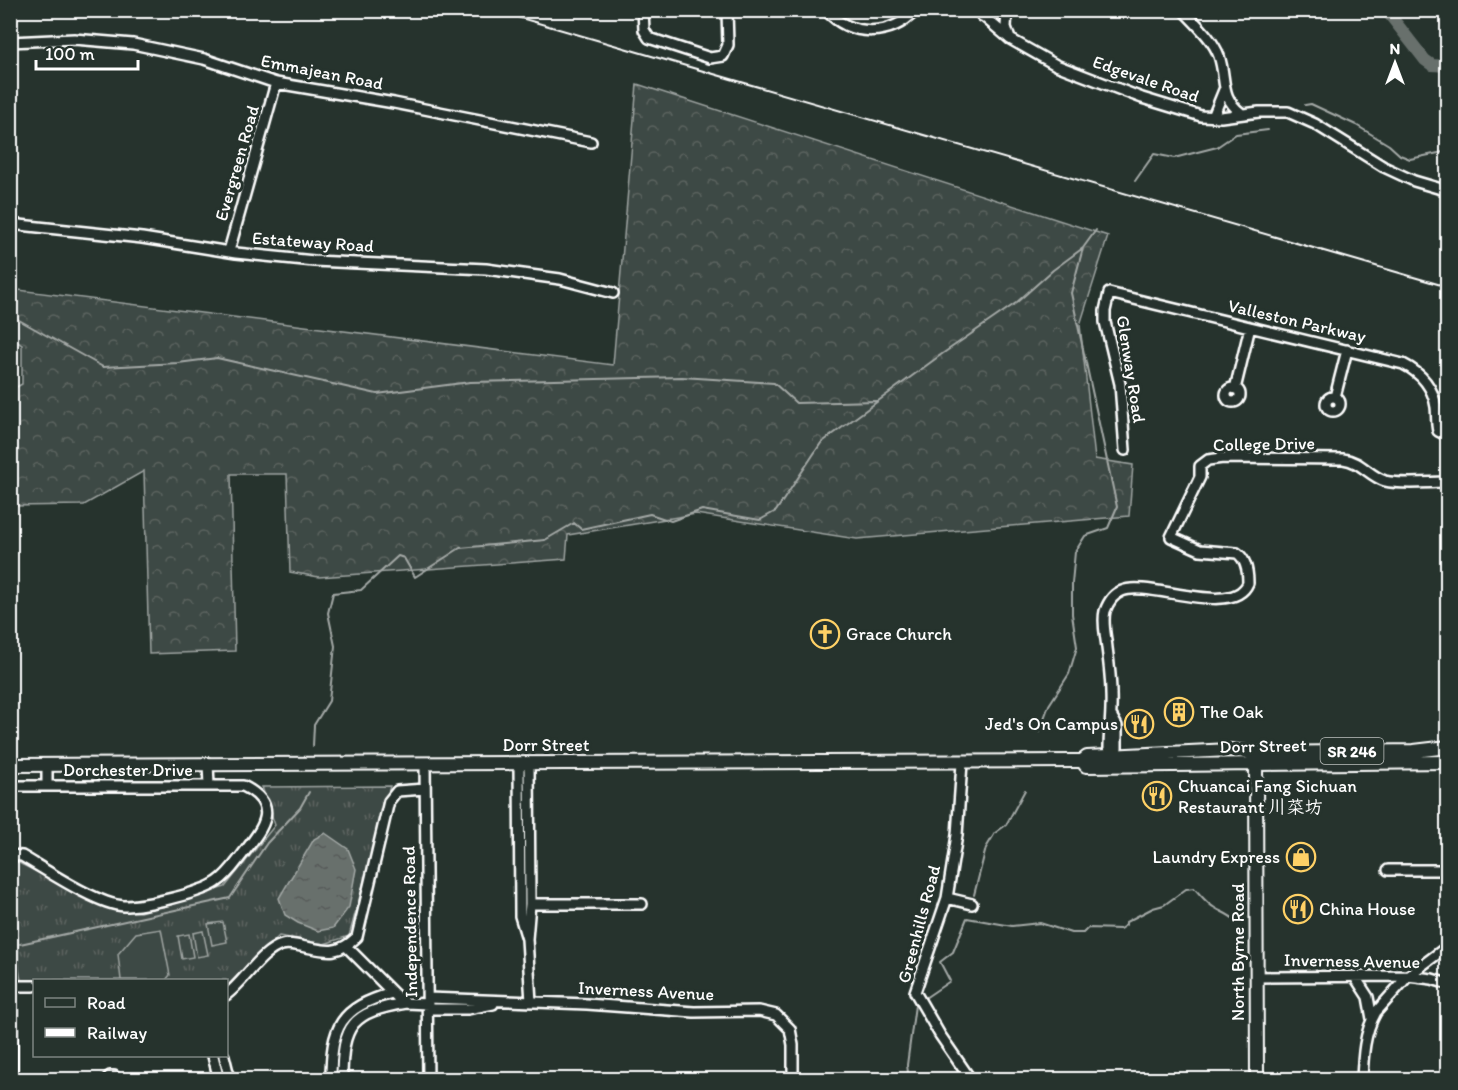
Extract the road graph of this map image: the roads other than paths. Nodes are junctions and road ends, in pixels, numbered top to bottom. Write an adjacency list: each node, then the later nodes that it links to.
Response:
1 (643, 10): 2 (street)
2 (727, 10)
3 (826, 10): 4 (street)
4 (916, 10)
5 (1005, 10): 7 (street); 8 (street)
6 (1184, 10): 11 (street)
7 (979, 13): 8 (street, Edgevale Road)
8 (1010, 39): 13 (street, Edgevale Road)
9 (10, 42): 10 (street, Emmajean Road)
10 (276, 83): 14 (street, Emmajean Road); 17 (street, Evergreen Road)
11 (1224, 90): 12 (street); 13 (street)
12 (1241, 113): 13 (street, Edgevale Road); 15 (street, Edgevale Road)
13 (1212, 117)
14 (591, 142)
15 (1448, 191)
16 (10, 224): 17 (street, Estateway Road)
17 (229, 251): 18 (street, Estateway Road)
18 (613, 293)
19 (1109, 293): 20 (street, Valleston Parkway); 27 (street, Glenway Road)
20 (1250, 327): 21 (street, Valleston Parkway); 22 (street)
21 (1347, 350): 23 (street); 25 (street, Valleston Parkway)
22 (1235, 389)
23 (1335, 398)
24 (1448, 426): 25 (street)
25 (1437, 427): 26 (street)
26 (1448, 436)
27 (1125, 450)
28 (1448, 482): 30 (street, College Drive)
29 (1448, 747): 31 (main road, Dorr Street / SR 246)
30 (1113, 754): 31 (main road, Dorr Street / SR 246); 32 (main road, Dorr Street / SR 246)
31 (1255, 759): 32 (main road, Dorr Street / SR 246); 33 (main road, Dorr Street / SR 246); 56 (main road, North Byrne Road)
32 (1082, 761): 37 (main road, Dorr Street / SR 246)
33 (1448, 762)
34 (208, 763): 35 (main road, Dorr Street / SR 246); 39 (main road, Dorr Street / SR 246); 42 (street, Dorchester Drive)
35 (425, 763): 36 (main road, Dorr Street / SR 246); 43 (street, Independence Road)
36 (524, 763): 37 (main road, Dorr Street / SR 246); 47 (street); 51 (street)
37 (962, 763): 48 (street, Greenhills Road)
38 (10, 765): 39 (main road, Dorr Street / SR 246)
39 (47, 765): 41 (street, Dorchester Drive)
40 (20, 786): 41 (street, Dorchester Drive)
41 (47, 786): 42 (street, Dorchester Drive)
42 (208, 786): 44 (street, Dorchester Drive)
43 (425, 789): 53 (street); 65 (street, Independence Road)
44 (10, 855)
45 (1388, 870): 46 (street)
46 (1448, 870)
47 (520, 897): 51 (street); 51 (street)
48 (946, 898): 50 (street); 78 (street, Greenhills Road)
49 (642, 904): 51 (street)
50 (972, 904)
51 (527, 906): 63 (street)
52 (1448, 946): 55 (street)
53 (347, 947): 61 (street); 62 (street)
54 (10, 948): 59 (street)
55 (1408, 976): 57 (street, Inverness Avenue); 58 (street, Inverness Avenue); 66 (street)
56 (1256, 977): 57 (street, Inverness Avenue); 79 (main road, North Byrne Road)
57 (1355, 977): 66 (street)
58 (1448, 984)
59 (12, 986): 60 (street); 69 (street)
60 (33, 986)
61 (392, 993): 64 (street); 74 (street)
62 (228, 994)
63 (531, 1002): 65 (street, Inverness Avenue); 77 (street, Inverness Avenue)
64 (406, 1003): 65 (street, Inverness Avenue); 75 (street, Inverness Avenue)
65 (428, 1004): 76 (street, Independence Road)
66 (1372, 1019): 80 (street)
67 (213, 1057): 72 (street)
68 (224, 1057): 73 (street)
69 (12, 1080)
70 (106, 1080): 71 (street)
71 (116, 1080)
72 (219, 1080)
73 (230, 1080)
74 (331, 1080)
75 (342, 1080)
76 (428, 1080)
77 (793, 1080)
78 (971, 1080)
79 (1257, 1080)
80 (1362, 1080)

